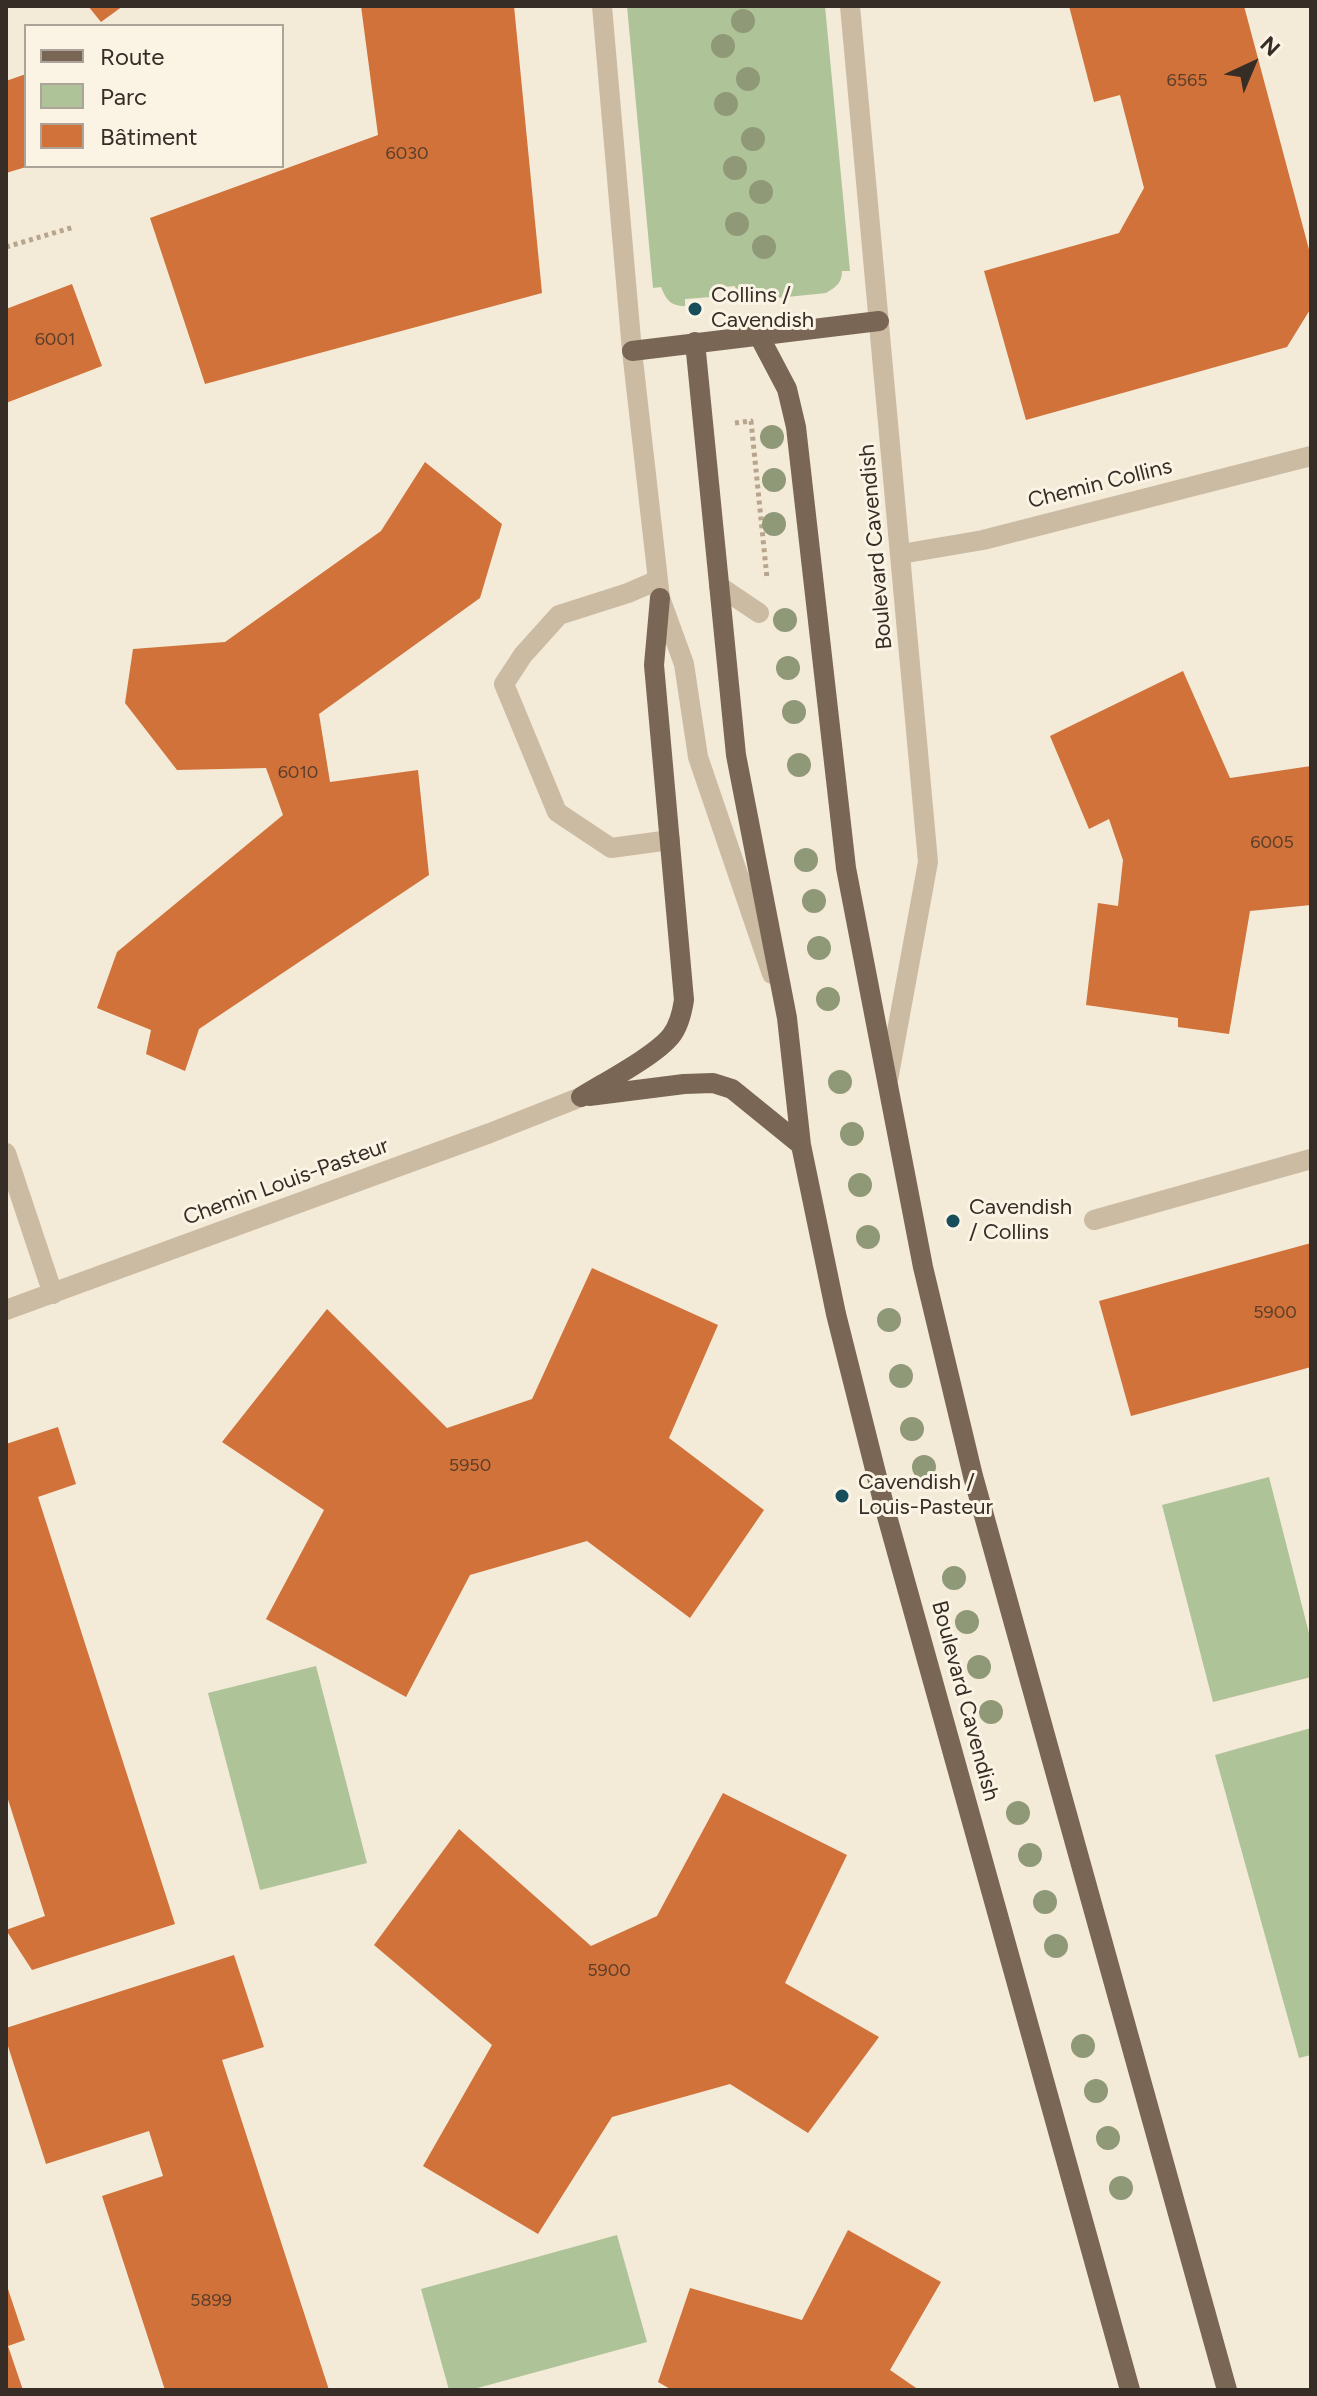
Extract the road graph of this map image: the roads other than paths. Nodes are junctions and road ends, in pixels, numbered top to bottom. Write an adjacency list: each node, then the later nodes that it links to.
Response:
1 (602, 6): 6 (street, Boulevard Cavendish)
2 (850, 6): 3 (street, Boulevard Cavendish)
3 (879, 321): 4 (main road); 8 (street, Boulevard Cavendish)
4 (758, 334): 5 (main road); 14 (main road, Boulevard Cavendish)
5 (695, 342): 6 (main road); 9 (main road, Boulevard Cavendish)
6 (632, 351): 10 (street, Boulevard Cavendish)
7 (1311, 456): 8 (street, Chemin Collins)
8 (901, 554): 14 (street, Boulevard Cavendish)
9 (719, 586): 11 (street); 13 (main road, Boulevard Cavendish)
10 (659, 589): 12 (main road); 12 (street); 13 (street, Boulevard Cavendish)
11 (759, 613)
12 (670, 840): 15 (main road)
13 (787, 1018): 16 (main road, Boulevard Cavendish)
14 (888, 1080): 23 (main road, Boulevard Cavendish)
15 (581, 1097): 16 (main road); 20 (street, Chemin Louis-Pasteur)
16 (801, 1145): 22 (main road, Boulevard Cavendish)
17 (6, 1153): 20 (street)
18 (1311, 1159): 19 (street)
19 (1094, 1220)
20 (53, 1294): 21 (street, Chemin Louis-Pasteur)
21 (6, 1310)
22 (1130, 2390)
23 (1227, 2390)

